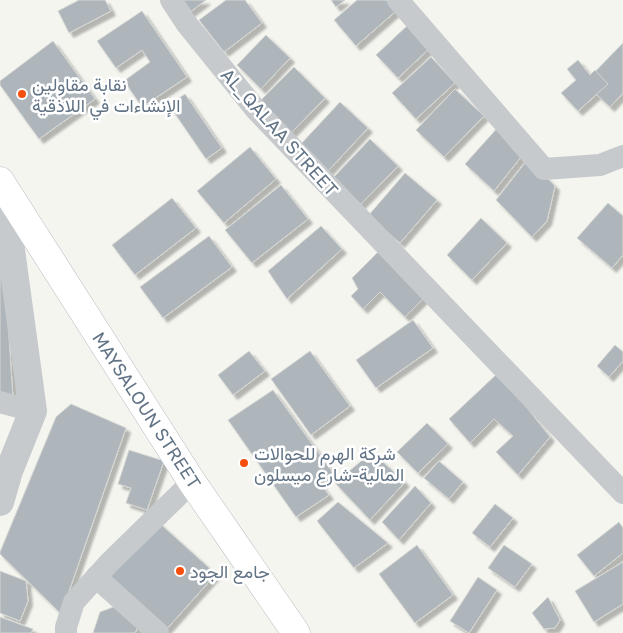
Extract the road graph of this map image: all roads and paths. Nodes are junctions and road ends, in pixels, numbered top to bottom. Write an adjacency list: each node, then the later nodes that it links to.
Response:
1 (171, 0): 8 (street, AL_QALAA STREET)
2 (398, 0): 3 (street)
3 (623, 156)
4 (1, 178): 6 (street); 7 (main road, MAYSALOUN STREET)
5 (0, 402): 6 (street)
6 (33, 411): 9 (street)
7 (192, 482): 10 (street); 13 (main road, MAYSALOUN STREET)
8 (623, 493)
9 (0, 502)
10 (96, 577): 11 (street); 12 (street)
11 (66, 633)
12 (158, 633)
13 (296, 633)

